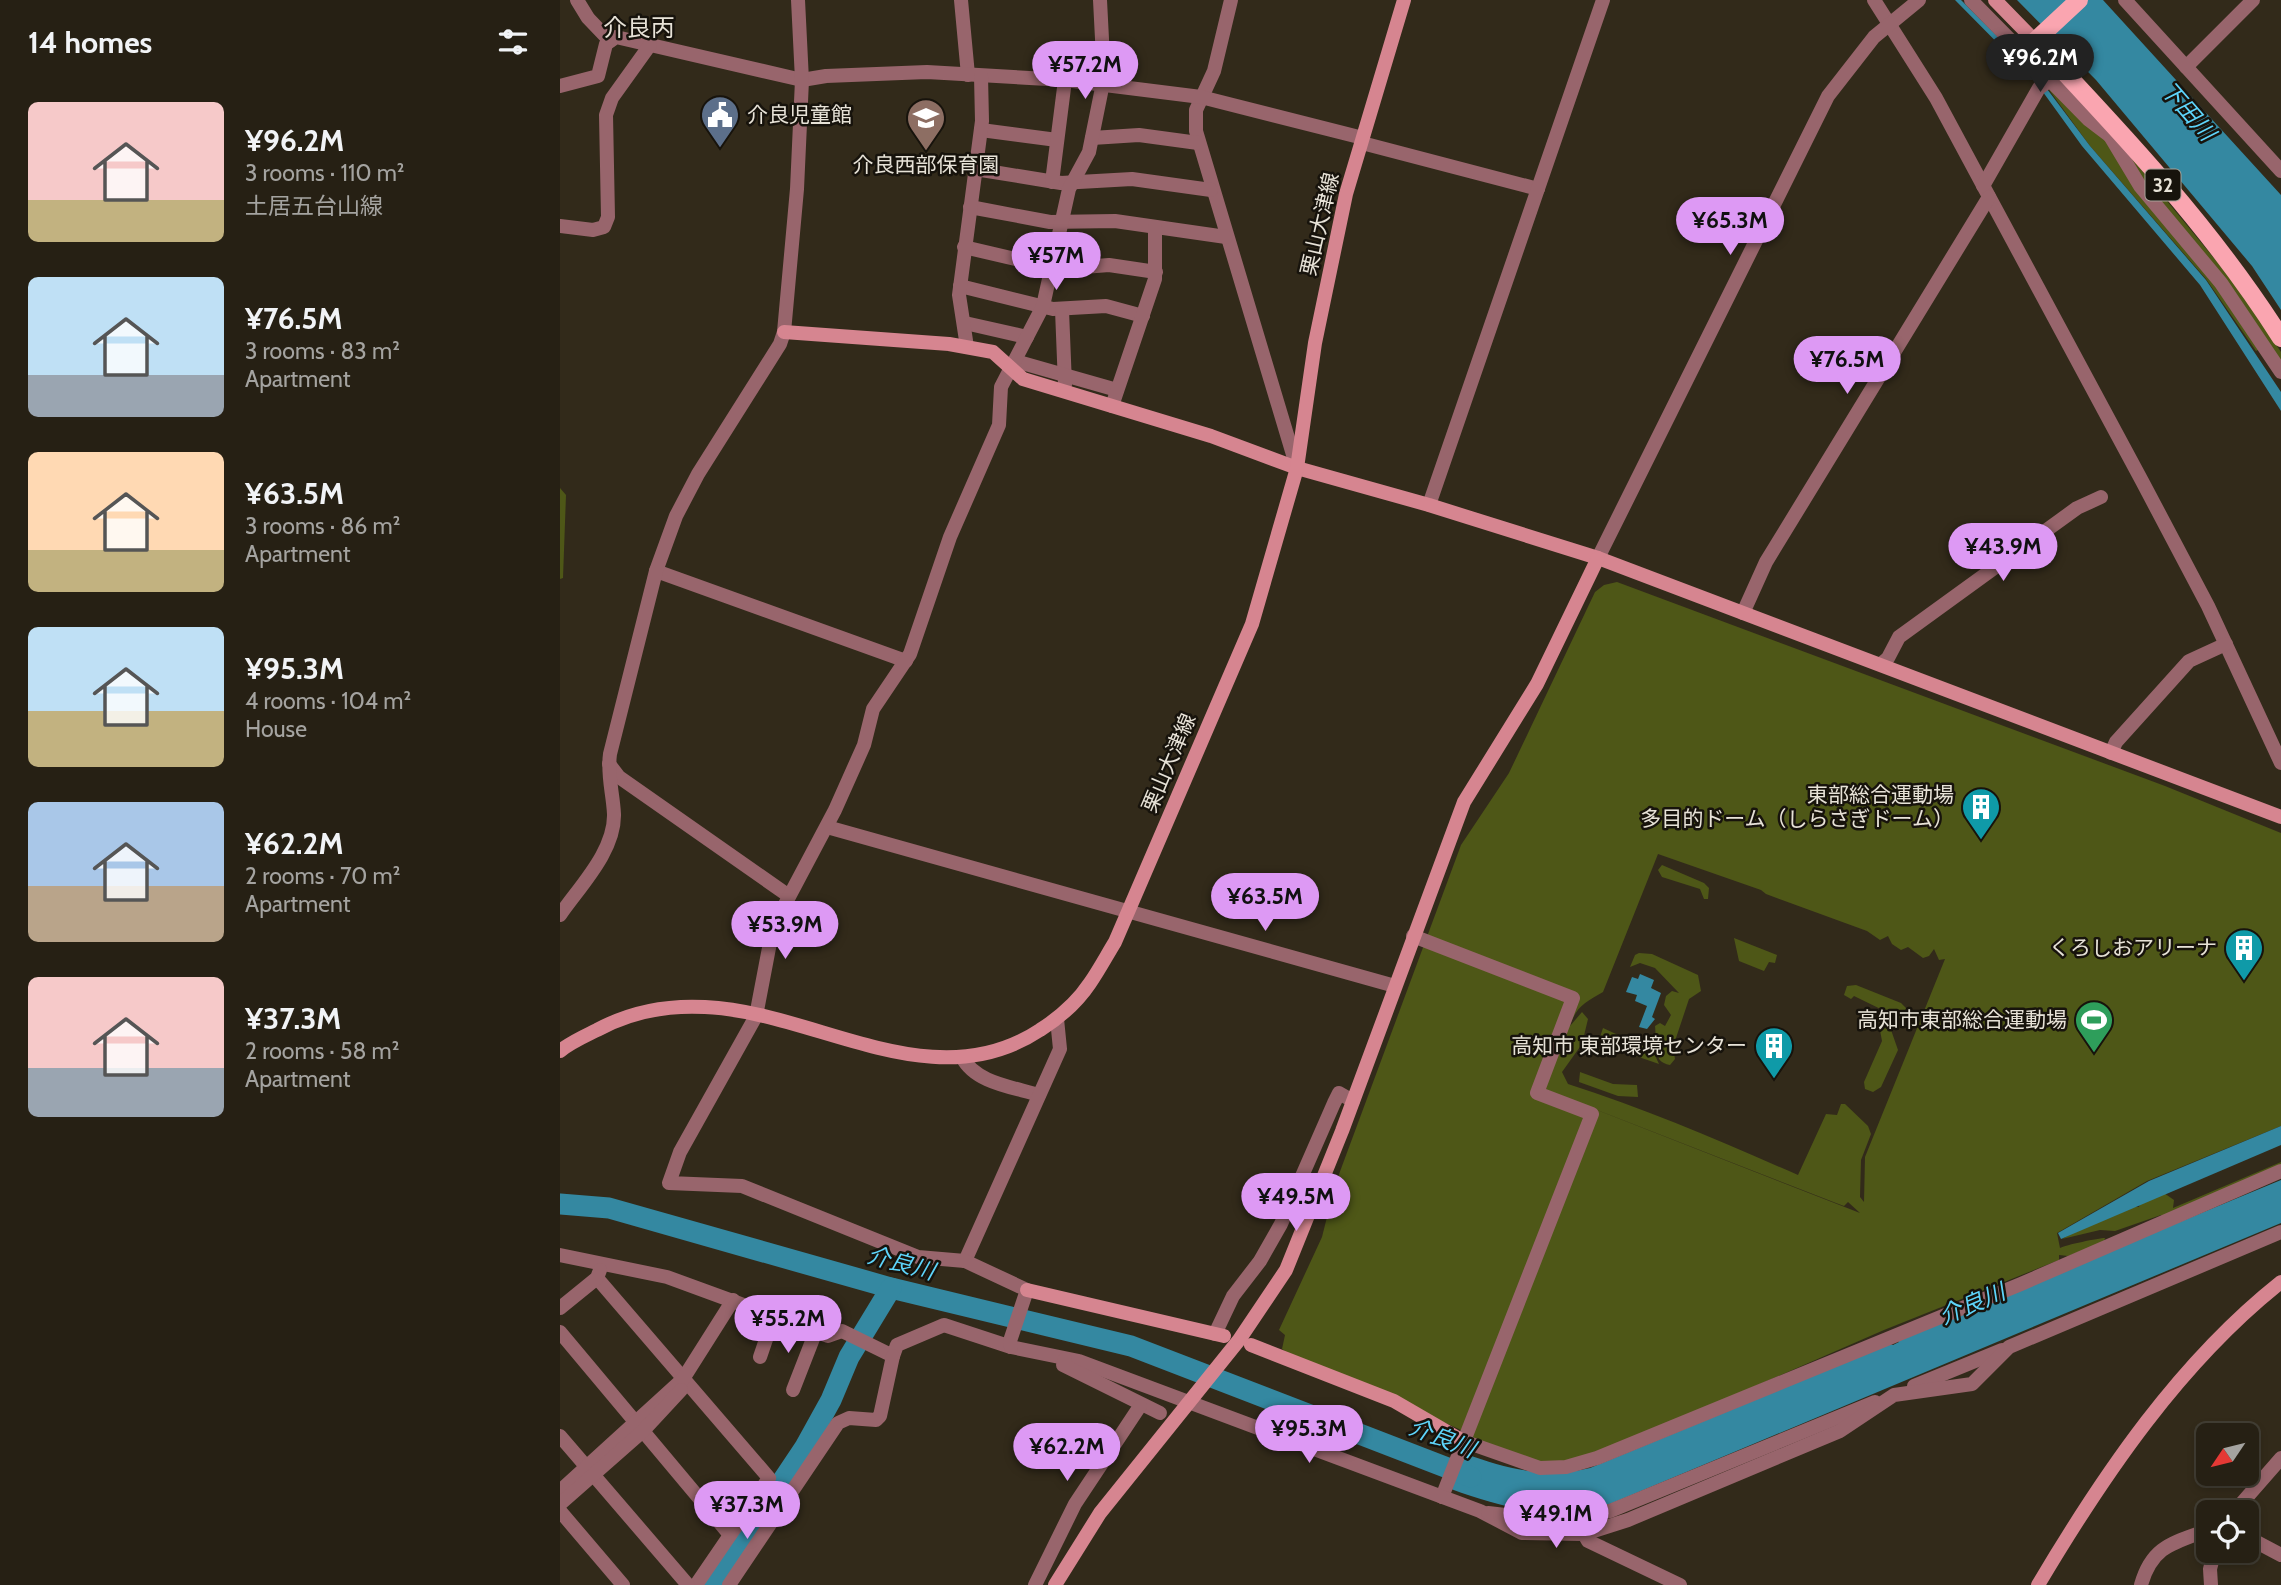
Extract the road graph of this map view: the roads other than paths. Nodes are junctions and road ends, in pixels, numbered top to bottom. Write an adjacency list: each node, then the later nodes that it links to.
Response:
1 (577, 0): 17 (street)
2 (798, 0): 21 (street)
3 (961, 0): 20 (street)
4 (1100, 0): 24 (street)
5 (1231, 0): 26 (street)
6 (1404, 0): 31 (street, 栗山大津線)
7 (1603, 0): 37 (street)
8 (1874, 0): 15 (street)
9 (1919, 0): 15 (street)
10 (1972, 0): 23 (street)
11 (1995, 0): 16 (street)
12 (2079, 0): 16 (main road)
13 (2125, 0): 19 (street)
14 (2253, 0): 19 (street)
15 (1892, 24): 39 (street); 66 (street)
16 (2037, 39): 28 (main road, 32)
17 (610, 41): 18 (street); 25 (street)
18 (650, 45): 21 (street); 42 (street)
19 (2186, 67): 34 (street)
20 (975, 76): 21 (street); 22 (street); 27 (street)
21 (802, 80): 53 (street)
22 (1065, 80): 24 (street); 30 (street)
23 (2045, 84): 28 (street); 39 (street)
24 (1101, 85): 26 (street); 29 (street)
25 (560, 86)
26 (1202, 97): 31 (street); 32 (street)
27 (981, 130): 30 (street); 33 (street)
28 (2113, 133): 55 (main road, 32); 58 (street)
29 (1091, 138): 32 (street); 36 (street)
30 (1057, 140): 35 (street)
31 (1363, 141): 37 (street); 63 (street, 栗山大津線)
32 (1198, 143): 38 (street)
33 (975, 169): 35 (street); 40 (street)
34 (2281, 171)
35 (1052, 181): 36 (street)
36 (1073, 183): 38 (street); 41 (street)
37 (1538, 189): 65 (street)
38 (1212, 190): 44 (street)
39 (1986, 192): 68 (street); 69 (street)
40 (970, 207): 41 (street); 45 (street)
41 (1060, 223): 43 (street); 46 (street)
42 (560, 226)
43 (1155, 227): 44 (street); 47 (street)
44 (1226, 237): 63 (street)
45 (964, 247): 46 (street); 48 (street)
46 (1051, 267): 47 (street); 49 (street)
47 (1156, 272): 51 (street)
48 (960, 286): 49 (street); 52 (street)
49 (1043, 306): 50 (street); 54 (street)
50 (1062, 310): 51 (street); 59 (street)
51 (1143, 316): 60 (street)
52 (965, 323): 54 (street); 56 (street)
53 (784, 332): 56 (street); 67 (street)
54 (1027, 337): 57 (street)
55 (2281, 338)
56 (967, 347): 57 (street)
57 (1013, 365): 59 (street); 61 (street); 71 (street)
58 (2281, 372)
59 (1066, 376): 60 (street); 61 (street)
60 (1117, 390): 62 (street)
61 (1063, 391): 62 (street)
62 (1112, 406): 63 (street)
63 (1297, 468): 65 (street); 78 (street, 栗山大津線)
64 (2102, 497): 70 (street)
65 (1429, 505): 66 (street)
66 (1598, 558): 68 (street); 80 (street)
67 (656, 571): 71 (street); 74 (street)
68 (1744, 613): 70 (street)
69 (2226, 644): 72 (street); 73 (street)
70 (1887, 659): 72 (street)
71 (906, 661): 76 (street)
72 (2111, 753): 75 (street)
73 (2281, 763)
74 (608, 764): 77 (street); 79 (street)
75 (2281, 817)
76 (827, 827): 77 (street); 78 (street)
77 (789, 896): 82 (street)
78 (1127, 912): 81 (street); 83 (street, 栗山大津線)
79 (560, 915)
80 (1413, 936): 81 (street); 114 (street)
81 (1395, 986): 87 (street)
82 (756, 1016): 84 (street, 栗山大津線); 85 (street, 栗山大津線); 91 (street)
83 (1057, 1019): 85 (street, 栗山大津線); 86 (street)
84 (560, 1051)
85 (962, 1057): 86 (street)
86 (1039, 1095): 91 (street)
87 (1353, 1101): 95 (street); 109 (street)
88 (2281, 1171): 114 (street)
89 (2281, 1232): 108 (street)
90 (560, 1255): 92 (street)
91 (965, 1261): 95 (street)
92 (604, 1263): 93 (street); 96 (street)
93 (597, 1278): 97 (street); 106 (street)
94 (2281, 1282): 136 (street)
95 (1025, 1293): 101 (street)
96 (733, 1300): 98 (street); 106 (street)
97 (560, 1308)
98 (774, 1316): 99 (street); 104 (street)
99 (816, 1331): 103 (street); 107 (street)
100 (560, 1332): 112 (street)
101 (1011, 1344): 103 (street); 105 (street)
102 (1251, 1345): 114 (street)
103 (888, 1353): 132 (street)
104 (760, 1357)
105 (1065, 1359): 109 (street); 110 (street)
106 (683, 1379): 112 (street); 125 (street)
107 (793, 1390)
108 (1894, 1395): 122 (street); 123 (street)
109 (1188, 1401): 118 (street); 134 (street)
110 (1140, 1406): 111 (street); 133 (street)
111 (1160, 1413)
112 (640, 1427): 116 (street); 125 (street)
113 (560, 1436): 116 (street)
114 (1463, 1441): 118 (street)
115 (2278, 1466): 119 (street)
116 (589, 1471): 117 (street); 120 (street); 130 (street)
117 (560, 1491)
118 (1442, 1497): 122 (street)
119 (2245, 1500)
120 (560, 1504)
121 (560, 1511): 129 (street)
122 (1480, 1511): 123 (street)
123 (1584, 1534): 135 (street)
124 (2196, 1534): 137 (street)
125 (730, 1535): 131 (street)
126 (2259, 1543): 127 (street)
127 (2281, 1555)
128 (2212, 1563): 138 (street)
129 (623, 1585)
130 (688, 1585)
131 (696, 1585)
132 (729, 1585)
133 (1035, 1585)
134 (1055, 1585)
135 (1680, 1585)
136 (2038, 1585)
137 (2141, 1585)
138 (2211, 1585)

